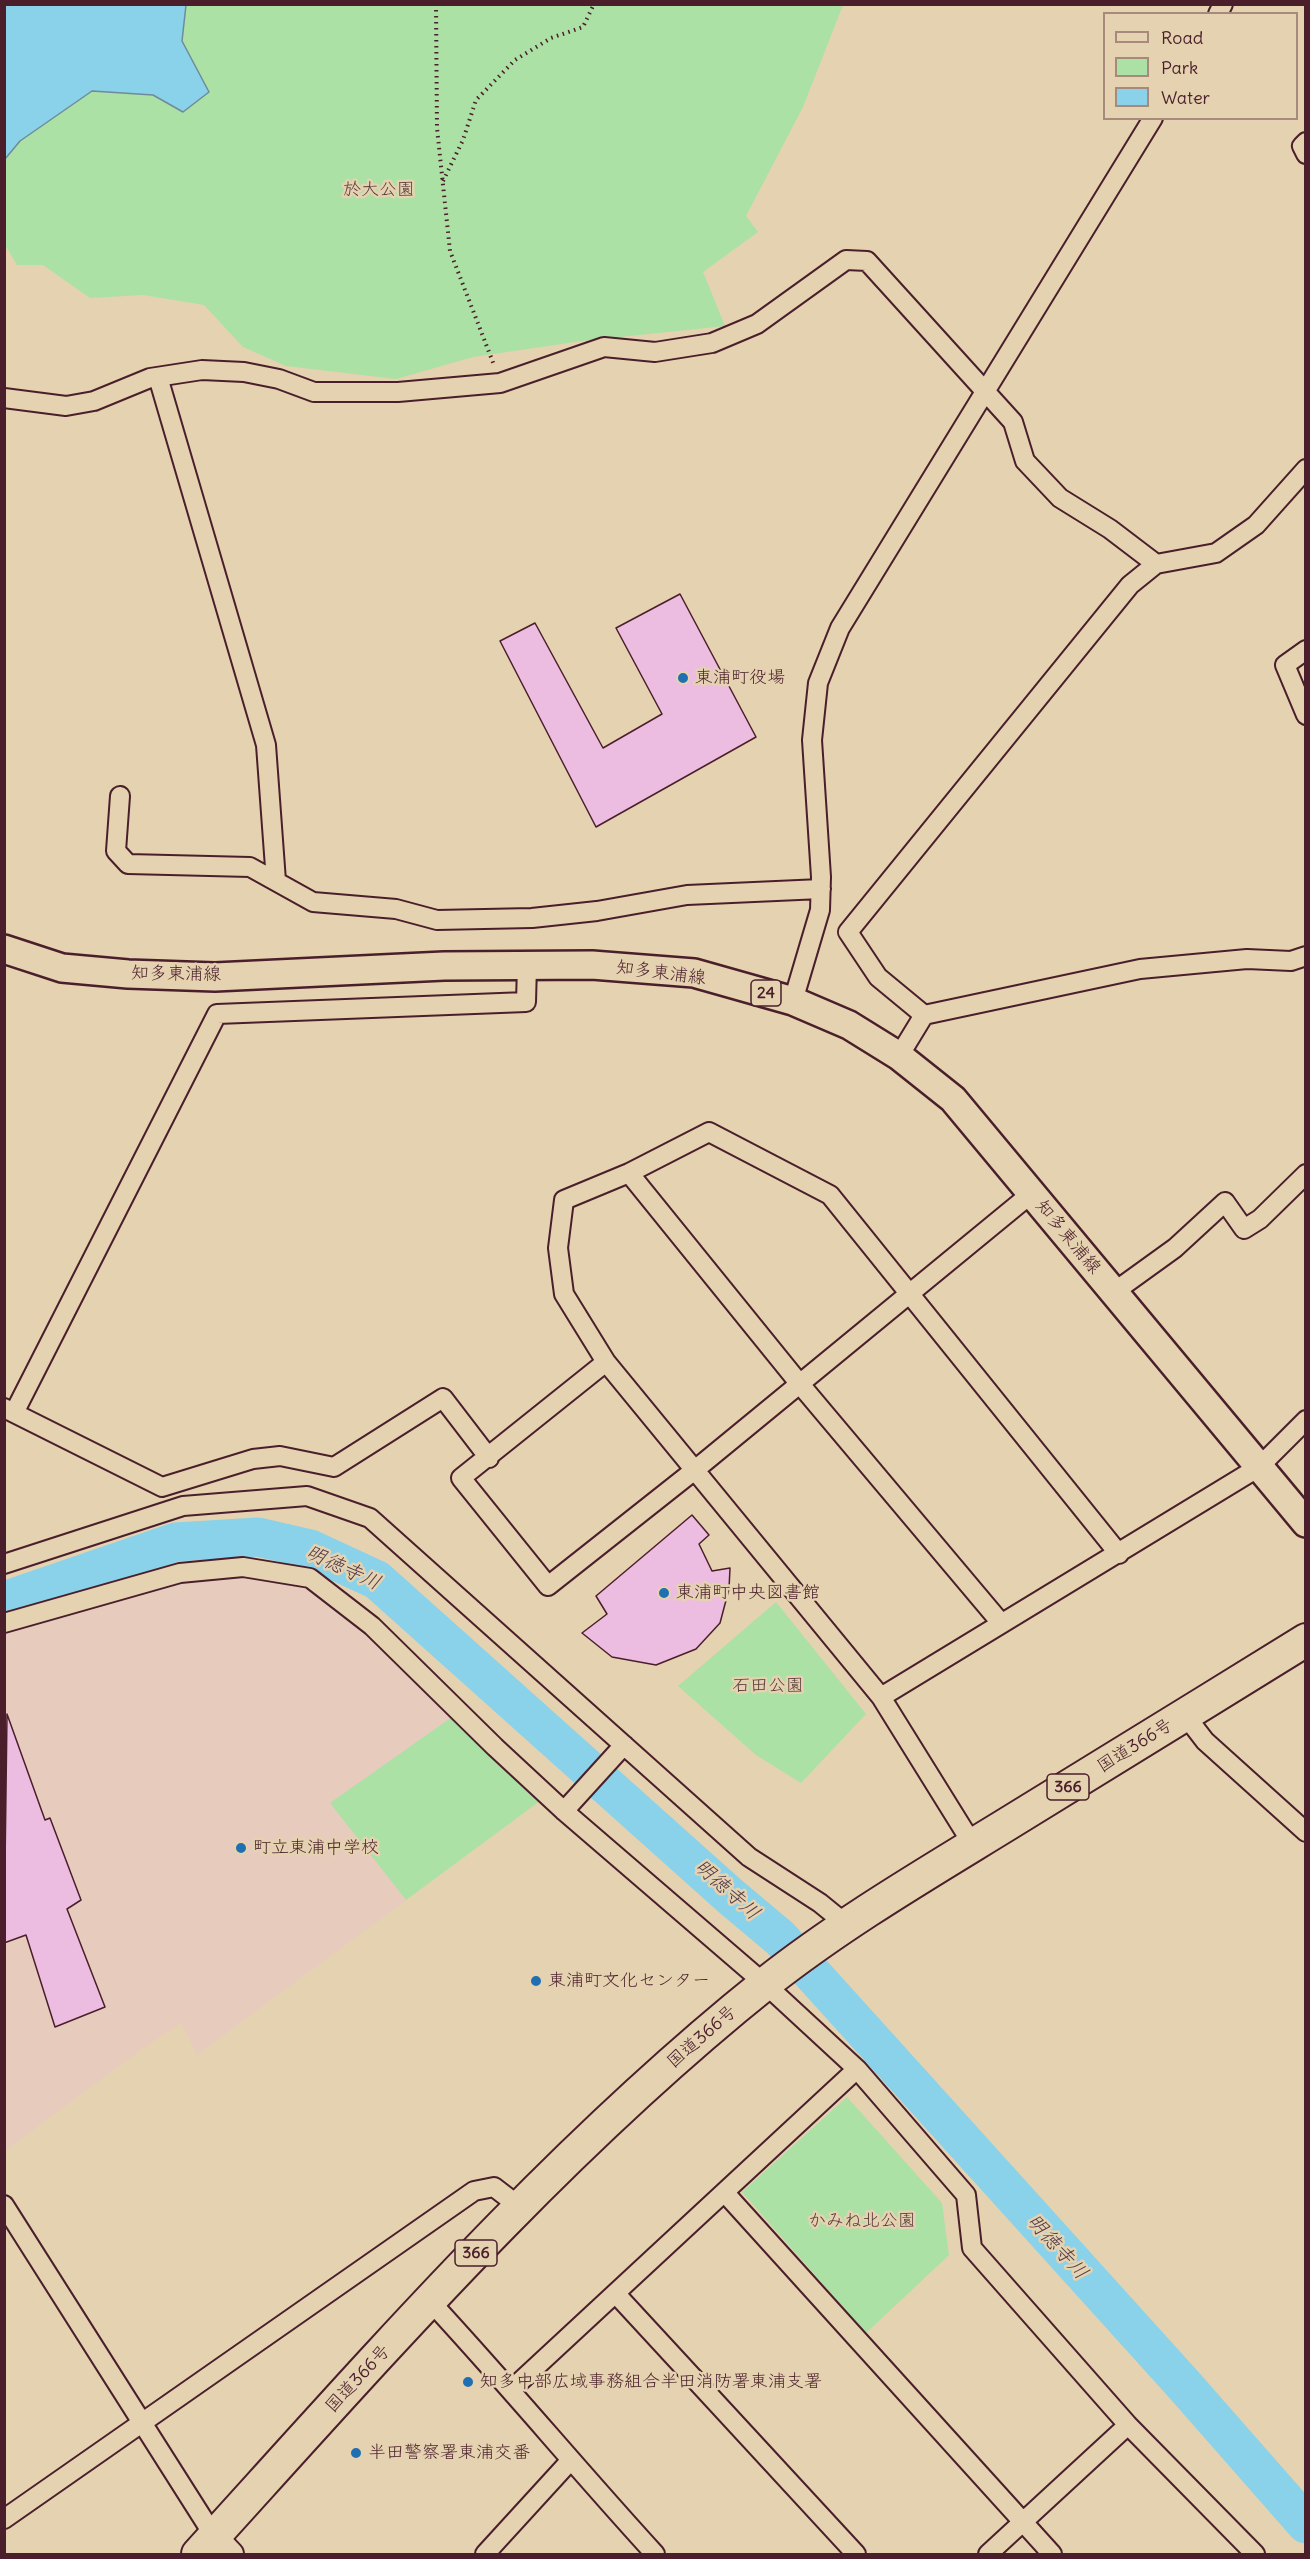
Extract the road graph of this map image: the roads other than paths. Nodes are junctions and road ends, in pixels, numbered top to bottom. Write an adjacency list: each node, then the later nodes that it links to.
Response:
1 (1152, 120): 5 (street)
2 (1305, 142): 3 (street)
3 (1305, 154)
4 (158, 376): 5 (street); 6 (street); 12 (street)
5 (987, 391): 8 (street); 13 (street)
6 (4, 398)
7 (1305, 469): 8 (street)
8 (1156, 564): 18 (street)
9 (1305, 650): 10 (street)
10 (1305, 715)
11 (120, 796): 12 (street)
12 (276, 881): 13 (street)
13 (820, 889): 17 (street)
14 (4, 949): 16 (main road, 知多東浦線 / 24)
15 (1305, 956): 18 (street)
16 (527, 965): 17 (main road, 知多東浦線 / 24); 27 (street)
17 (794, 1001): 19 (main road, 知多東浦線 / 24)
18 (924, 1016): 19 (street)
19 (899, 1056): 22 (main road, 知多東浦線 / 24)
20 (629, 1173): 24 (street); 25 (street); 26 (street)
21 (1305, 1173): 23 (street)
22 (1032, 1193): 23 (main road, 知多東浦線 / 24); 24 (street)
23 (1114, 1292): 30 (main road, 知多東浦線 / 24)
24 (910, 1295): 26 (street); 33 (street)
25 (606, 1362): 29 (street); 31 (street)
26 (799, 1383): 31 (street); 36 (street)
27 (9, 1410): 29 (street)
28 (1305, 1420): 30 (street)
29 (489, 1458): 31 (street)
30 (1259, 1467): 32 (main road, 知多東浦線 / 24); 33 (street)
31 (696, 1469): 38 (street)
32 (1305, 1523)
33 (1119, 1554): 36 (street)
34 (4, 1564): 40 (street)
35 (4, 1623): 41 (street)
36 (1001, 1623): 38 (street)
37 (1305, 1640): 39 (highway, 国道366号 / 366)
38 (881, 1697): 43 (street)
39 (1185, 1715): 42 (street); 43 (highway, 国道366号 / 366)
40 (624, 1745): 41 (street); 44 (street)
41 (564, 1811): 45 (street)
42 (1305, 1832)
43 (973, 1845): 44 (highway, 国道366号 / 366)
44 (838, 1930): 45 (highway, 国道366号 / 366)
45 (771, 1979): 46 (street); 49 (highway, 国道366号 / 366)
46 (857, 2069): 47 (street); 54 (street)
47 (725, 2193): 50 (street); 57 (street)
48 (4, 2205): 53 (street)
49 (520, 2207): 51 (highway, 国道366号 / 366); 53 (street)
50 (616, 2294): 52 (street); 61 (street)
51 (430, 2301): 52 (street); 58 (highway, 国道366号 / 366)
52 (512, 2389): 55 (street)
53 (142, 2425): 56 (street); 58 (street)
54 (1128, 2425): 57 (street); 64 (street)
55 (570, 2461): 59 (street); 60 (street)
56 (4, 2519)
57 (1022, 2522): 62 (street); 63 (street)
58 (214, 2548)
59 (484, 2554)
60 (655, 2554)
61 (856, 2554)
62 (988, 2554)
63 (1052, 2554)
64 (1255, 2554)

